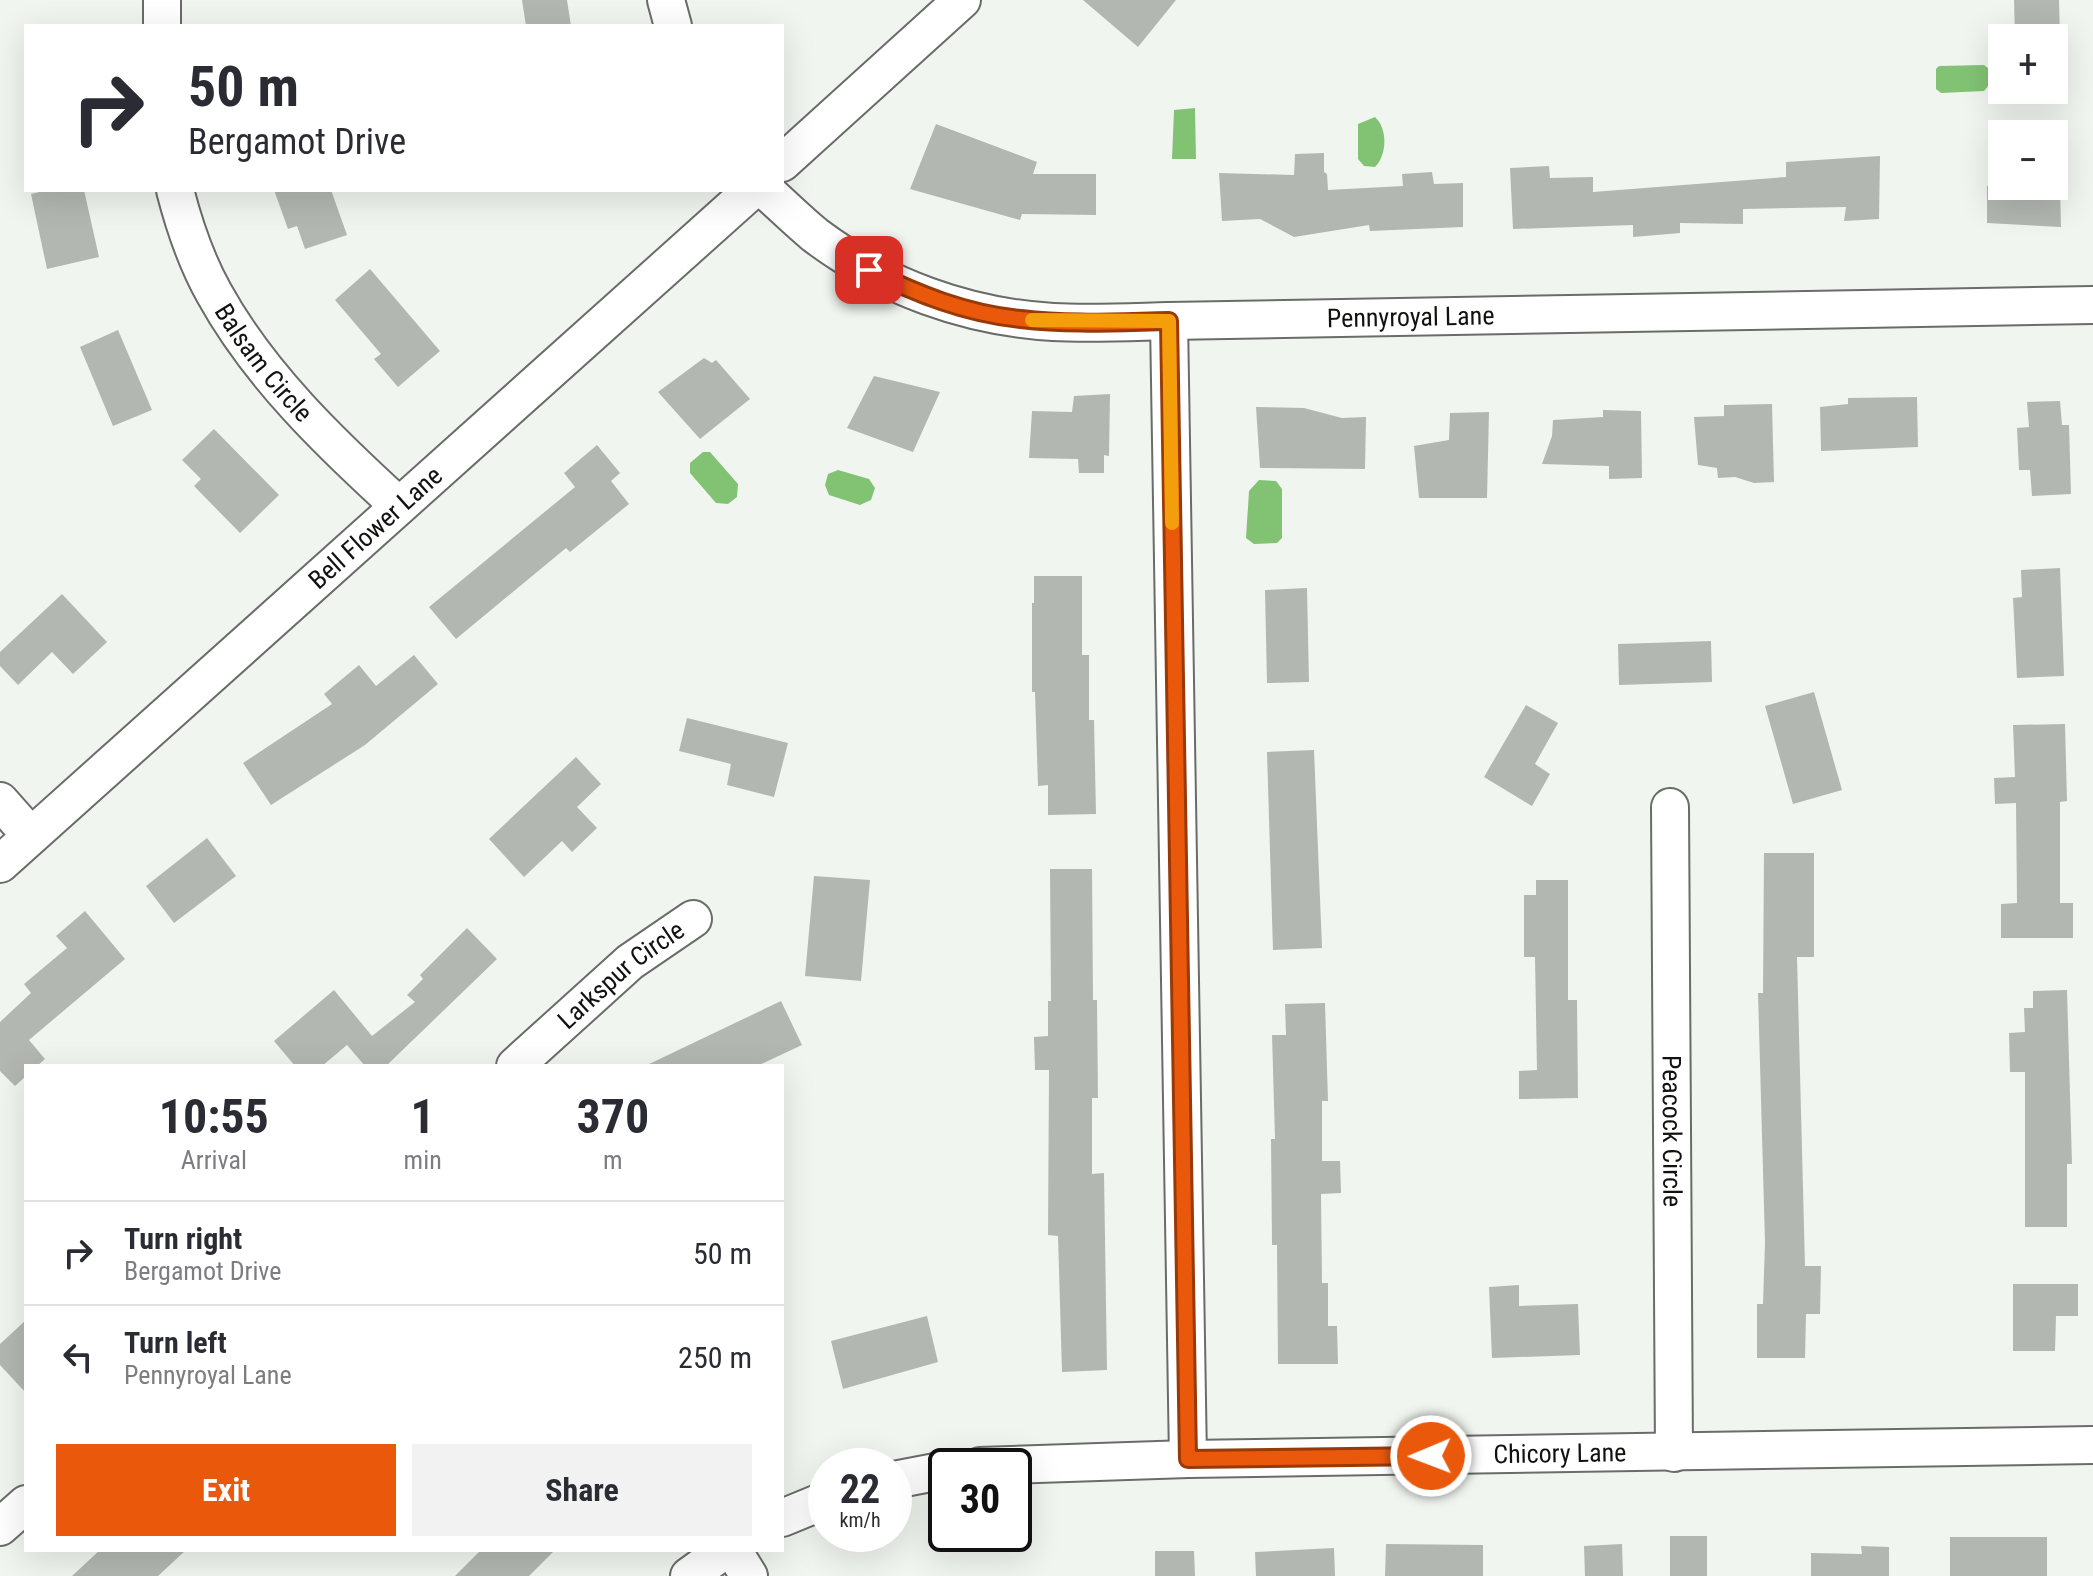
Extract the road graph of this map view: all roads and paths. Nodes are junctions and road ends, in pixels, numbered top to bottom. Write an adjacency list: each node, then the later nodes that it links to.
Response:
1 (162, 0): 4 (street)
2 (666, 0): 5 (street)
3 (962, 0): 6 (street)
4 (162, 24)
5 (672, 24)
6 (784, 161)
7 (176, 192): 12 (street, Balsam Circle)
8 (750, 192): 12 (street, Bell Flower Lane)
9 (767, 192): 11 (street, Pennyroyal Lane)
10 (2093, 305): 11 (street, Pennyroyal Lane)
11 (1169, 321): 21 (street)
12 (399, 506): 15 (street, Bell Flower Lane)
13 (0, 801): 15 (street)
14 (1670, 807): 20 (street, Peacock Circle)
15 (31, 836): 16 (street, Bell Flower Lane)
16 (0, 864)
17 (693, 919): 18 (street, Larkspur Circle)
18 (517, 1064)
19 (2093, 1445): 20 (street, Chicory Lane)
20 (1674, 1453): 21 (street, Chicory Lane)
21 (1188, 1459): 22 (street, Chicory Lane)
22 (1032, 1464)
23 (24, 1506): 26 (street)
24 (808, 1507): 25 (street)
25 (784, 1517)
26 (0, 1527)
27 (722, 1552): 29 (street)
28 (734, 1552): 30 (street)
29 (689, 1576)
30 (749, 1576)

